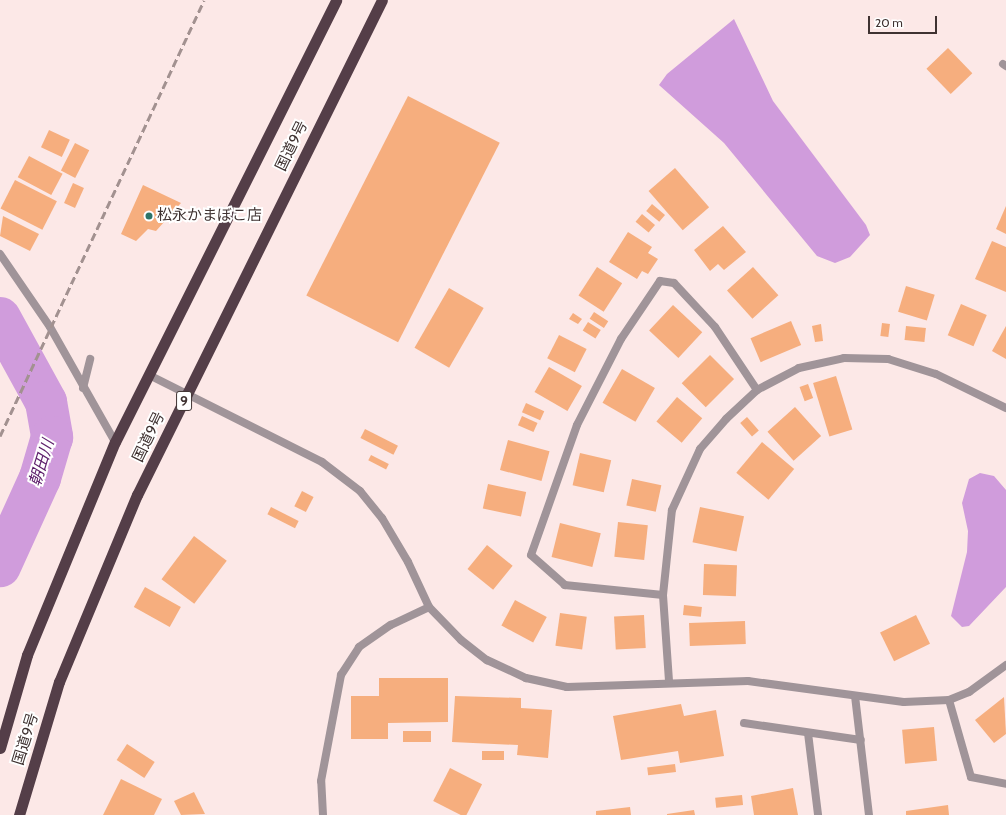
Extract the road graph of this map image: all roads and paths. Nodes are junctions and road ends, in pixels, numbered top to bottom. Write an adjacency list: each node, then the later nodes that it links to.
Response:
1 (336, 0): 5 (highway, 国道9号)
2 (382, 0): 8 (highway, 国道9号 / 9)
3 (0, 254): 6 (street)
4 (90, 359): 6 (street)
5 (149, 375): 8 (street); 10 (highway, 国道9号)
6 (83, 388): 10 (street)
7 (757, 390): 9 (street); 11 (street); 11 (street)
8 (188, 392): 12 (street); 22 (highway, 国道9号 / 9)
9 (1006, 408)
10 (115, 442): 20 (highway, 国道9号)
11 (663, 596): 14 (street)
12 (429, 607): 14 (street); 23 (street)
13 (1006, 665): 16 (street)
14 (669, 681): 15 (street)
15 (855, 696): 16 (street); 19 (street)
16 (949, 700): 21 (street)
17 (744, 723): 18 (street)
18 (808, 733): 19 (street); 24 (street)
19 (861, 740): 25 (street)
20 (0, 748)
21 (1006, 784)
22 (19, 815)
23 (323, 815)
24 (818, 815)
25 (869, 815)

